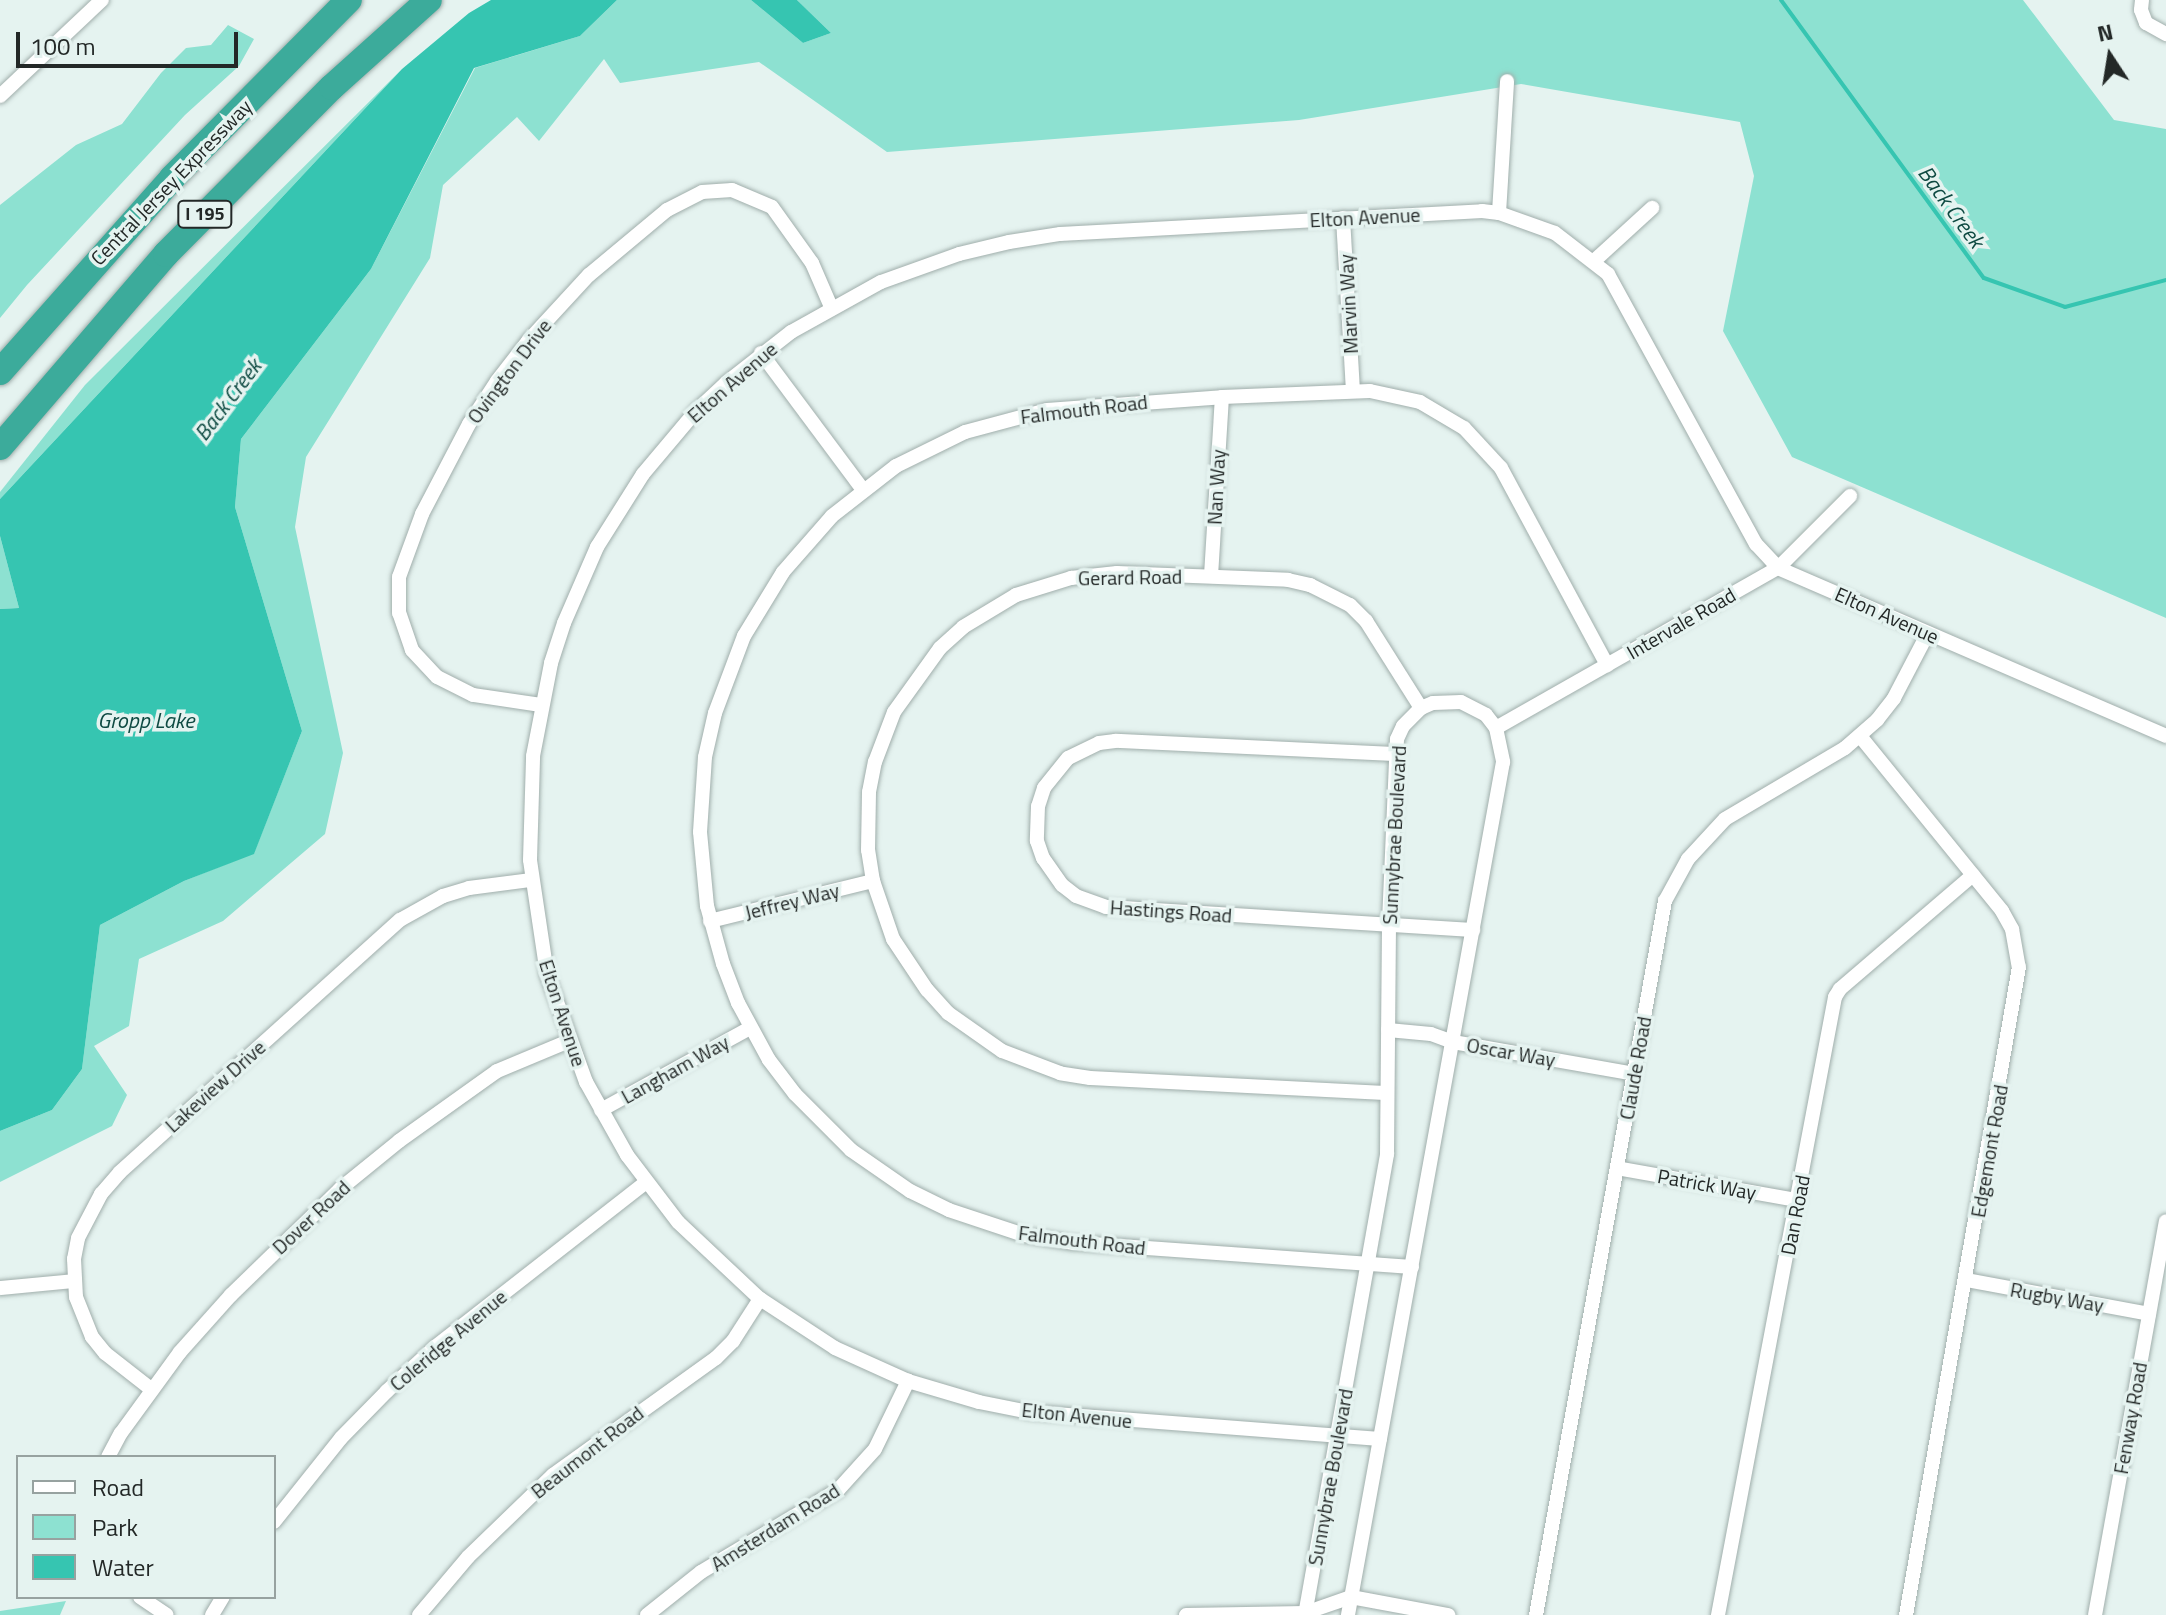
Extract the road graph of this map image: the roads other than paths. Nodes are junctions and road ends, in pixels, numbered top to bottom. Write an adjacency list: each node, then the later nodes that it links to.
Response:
1 (102, 0): 7 (street)
2 (349, 0): 14 (highway, Central Jersey Expressway / I 195)
3 (429, 0): 17 (highway, I 195)
4 (2142, 0): 5 (street)
5 (2166, 34)
6 (1507, 81): 9 (street)
7 (0, 96)
8 (1652, 208): 11 (street)
9 (1499, 213): 10 (street, Elton Avenue); 11 (street, Elton Avenue)
10 (1343, 218): 12 (street, Elton Avenue); 15 (street, Marvin Way)
11 (1594, 261): 20 (street, Elton Avenue)
12 (831, 307): 13 (street, Elton Avenue); 24 (street, Ovington Drive)
13 (761, 353): 18 (street); 24 (street, Elton Avenue)
14 (0, 372)
15 (1353, 390): 16 (street, Falmouth Road); 23 (street, Falmouth Road)
16 (1222, 397): 18 (street, Falmouth Road); 21 (street, Nan Way)
17 (0, 447)
18 (863, 490): 33 (street, Falmouth Road)
19 (1850, 496): 20 (street, Intervale Road)
20 (1778, 568): 22 (street, Elton Avenue); 23 (street, Intervale Road)
21 (1211, 576): 25 (street, Gerard Road); 32 (street, Gerard Road)
22 (1928, 633): 27 (street, Claude Road); 28 (street, Elton Avenue)
23 (1607, 665): 26 (street, Intervale Road)
24 (541, 705): 31 (street, Elton Avenue)
25 (1421, 708): 26 (street); 29 (street, Sunnybrae Boulevard)
26 (1496, 728): 35 (street)
27 (1860, 736): 30 (street, Edgemont Road); 40 (street, Claude Road)
28 (2166, 736)
29 (1394, 754): 34 (street, Sunnybrae Boulevard); 34 (street, Hastings Road)
30 (1973, 875): 45 (street, Dan Road); 49 (street, Edgemont Road)
31 (531, 880): 38 (street, Elton Avenue); 50 (street, Lakeview Drive)
32 (873, 881): 33 (street, Jeffrey Way); 41 (street, Gerard Road)
33 (710, 921): 36 (street, Falmouth Road)
34 (1389, 922): 35 (street, Hastings Road); 37 (street, Sunnybrae Boulevard)
35 (1473, 930): 39 (street)
36 (750, 1028): 42 (street, Langham Way); 47 (street, Falmouth Road)
37 (1388, 1030): 39 (street, Oscar Way); 41 (street, Sunnybrae Boulevard)
38 (569, 1041): 42 (street, Elton Avenue); 55 (street, Dover Road)
39 (1453, 1042): 40 (street, Oscar Way); 48 (street)
40 (1634, 1074): 43 (street, Claude Road)
41 (1385, 1093): 47 (street, Sunnybrae Boulevard)
42 (601, 1110): 44 (street, Elton Avenue)
43 (1617, 1168): 45 (street, Patrick Way); 69 (street, Claude Road)
44 (646, 1182): 52 (street, Elton Avenue); 59 (street, Coleridge Avenue)
45 (1797, 1200): 70 (street, Dan Road)
46 (2166, 1221): 53 (street, Fenway Road)
47 (1368, 1262): 48 (street, Falmouth Road); 56 (street, Sunnybrae Boulevard)
48 (1412, 1267): 57 (street)
49 (1966, 1280): 53 (street, Rugby Way); 71 (street, Edgemont Road)
50 (74, 1281): 51 (street); 55 (street, Lakeview Drive)
51 (0, 1288)
52 (760, 1299): 54 (street, Elton Avenue); 64 (street, Beaumont Road)
53 (2149, 1314): 72 (street, Fenway Road)
54 (908, 1381): 56 (street, Elton Avenue); 65 (street, Amsterdam Road)
55 (151, 1389): 58 (street, Dover Road)
56 (1337, 1434): 57 (street, Elton Avenue); 62 (street, Sunnybrae Boulevard)
57 (1380, 1439): 60 (street)
58 (109, 1455)
59 (276, 1519)
60 (1351, 1597): 62 (street); 67 (street); 68 (street)
61 (143, 1599): 63 (street)
62 (1305, 1614): 66 (street)
63 (167, 1615)
64 (419, 1615)
65 (647, 1615)
66 (1186, 1615)
67 (1348, 1615)
68 (1448, 1615)
69 (1536, 1615)
70 (1718, 1615)
71 (1906, 1615)
72 (2095, 1615)

